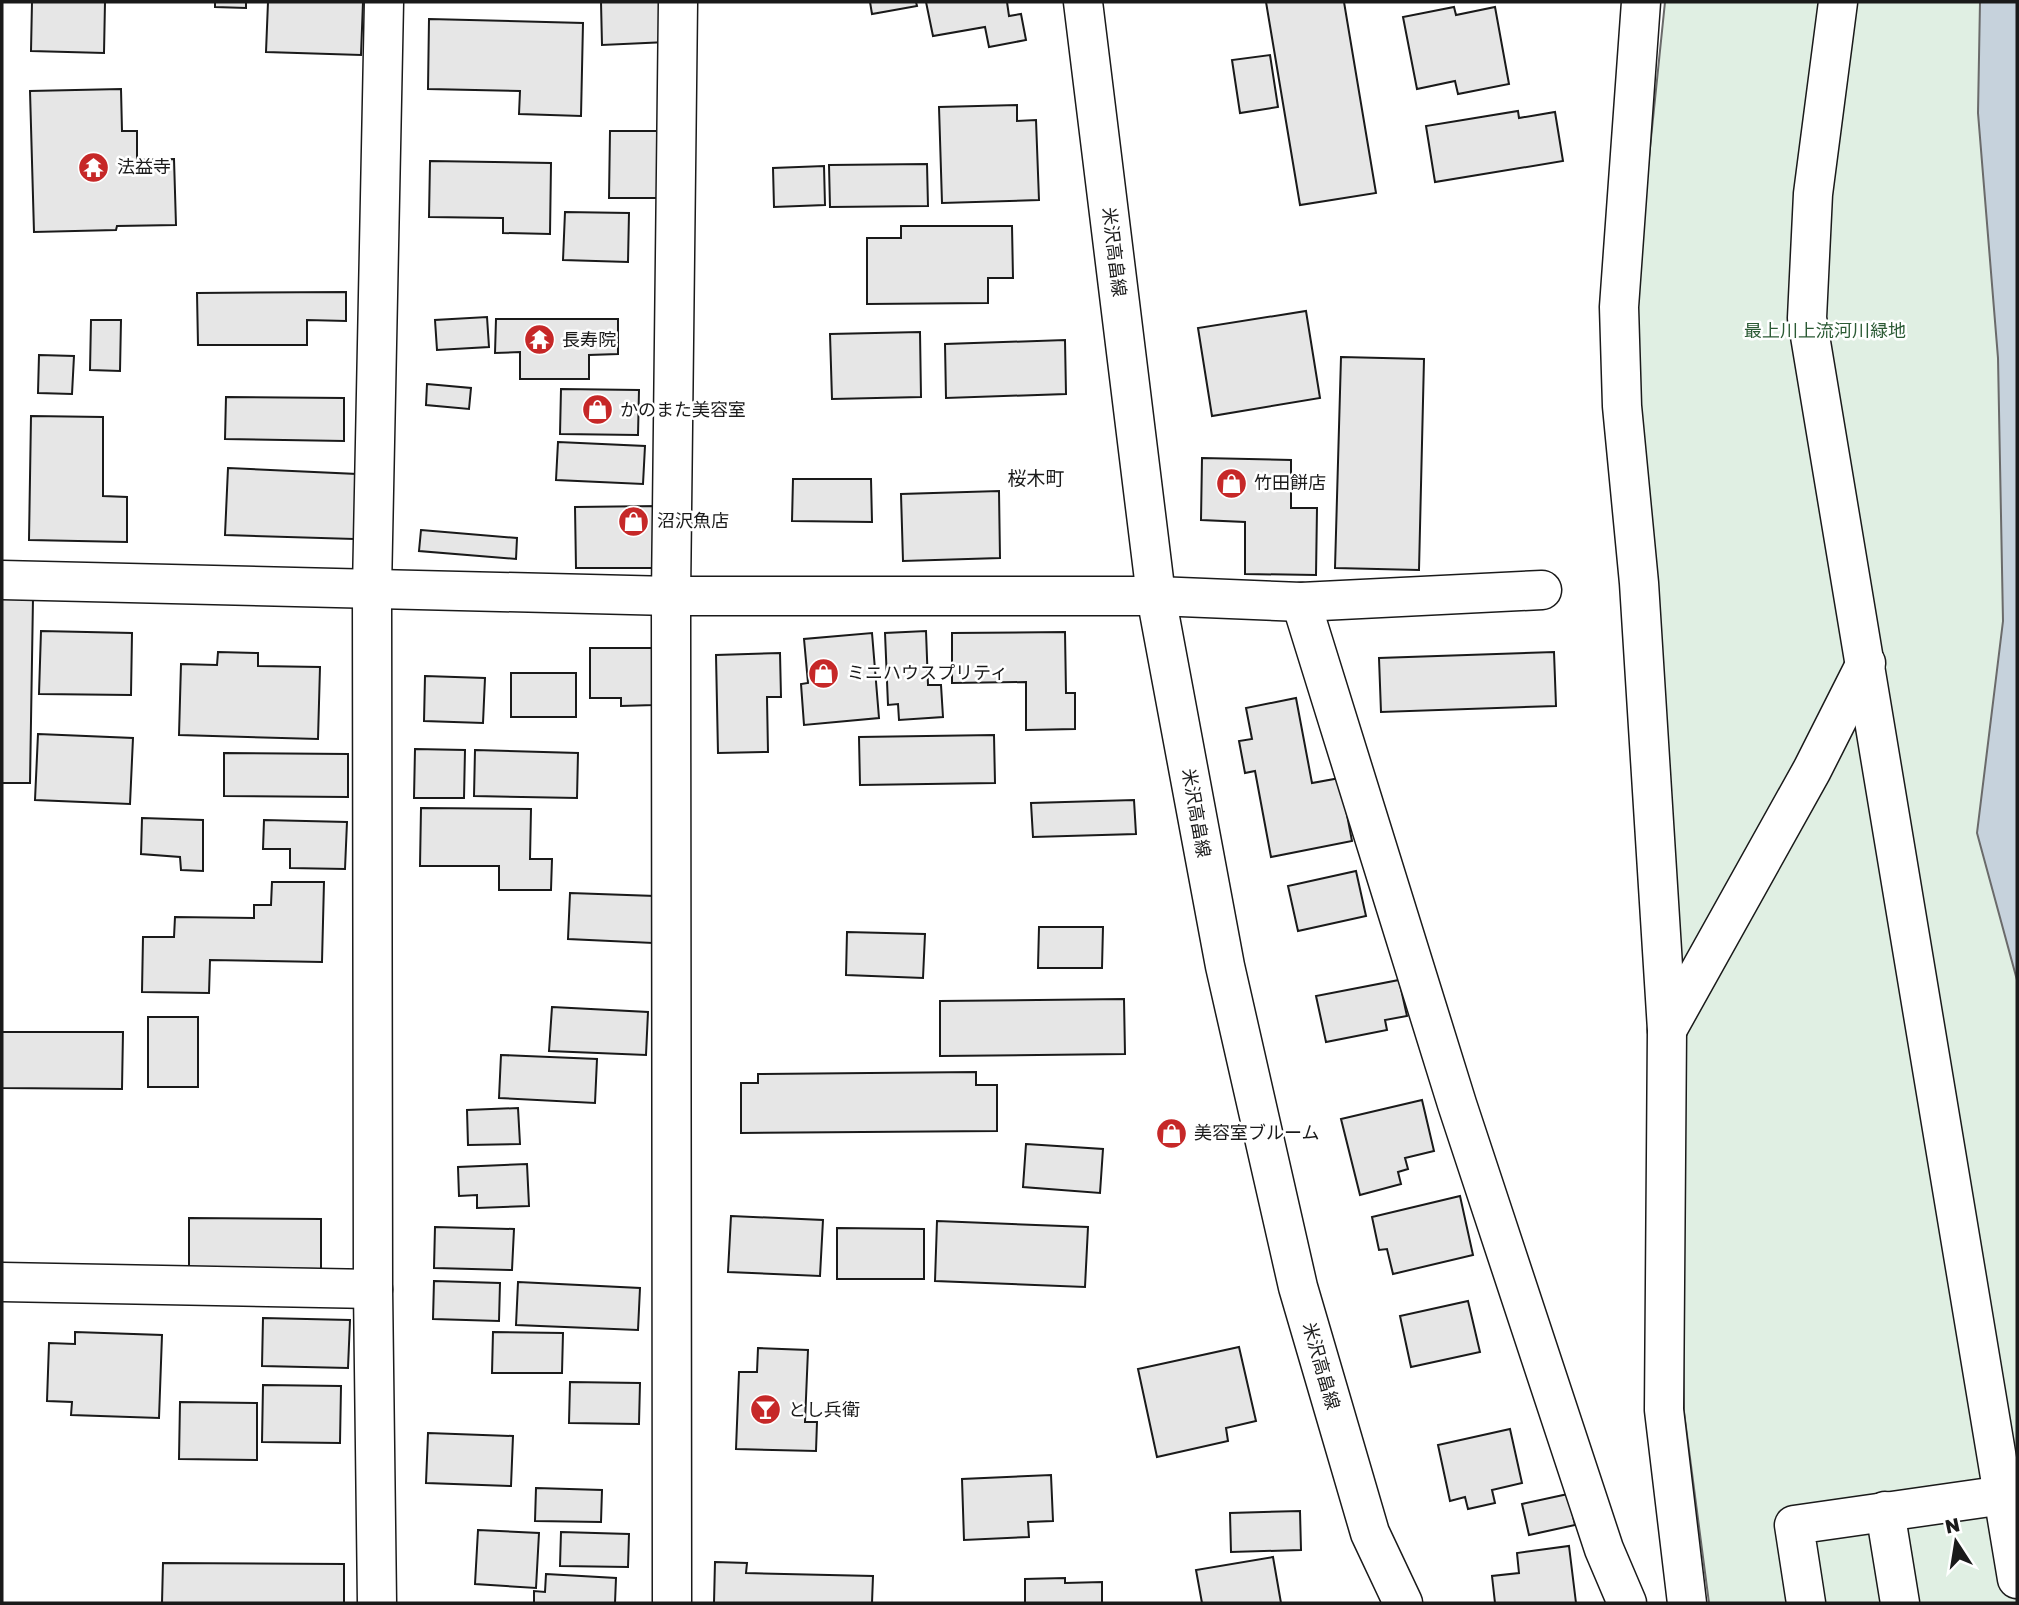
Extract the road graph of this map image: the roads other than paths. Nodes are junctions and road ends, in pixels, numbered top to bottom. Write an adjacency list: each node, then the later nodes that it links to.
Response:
1 (384, 2): 7 (street)
2 (678, 2): 9 (street)
3 (1083, 2): 10 (street, 米沢高畠線)
4 (1641, 2): 13 (street)
5 (1838, 2): 12 (street)
6 (2, 580): 7 (street)
7 (372, 589): 9 (street); 15 (street)
8 (1542, 590): 11 (street)
9 (671, 596): 10 (street); 20 (street)
10 (1156, 596): 11 (street); 21 (street, 米沢高畠線)
11 (1301, 602): 22 (street)
12 (1866, 663): 13 (street); 16 (street)
13 (1667, 1030): 23 (street)
14 (2, 1282): 15 (street)
15 (373, 1289): 19 (street)
16 (2004, 1495): 17 (street); 18 (street)
17 (1885, 1511): 24 (street); 25 (street)
18 (2017, 1579)
19 (377, 1603)
20 (672, 1603)
21 (1403, 1603)
22 (1627, 1603)
23 (1687, 1603)
24 (1806, 1603)
25 (1900, 1603)

